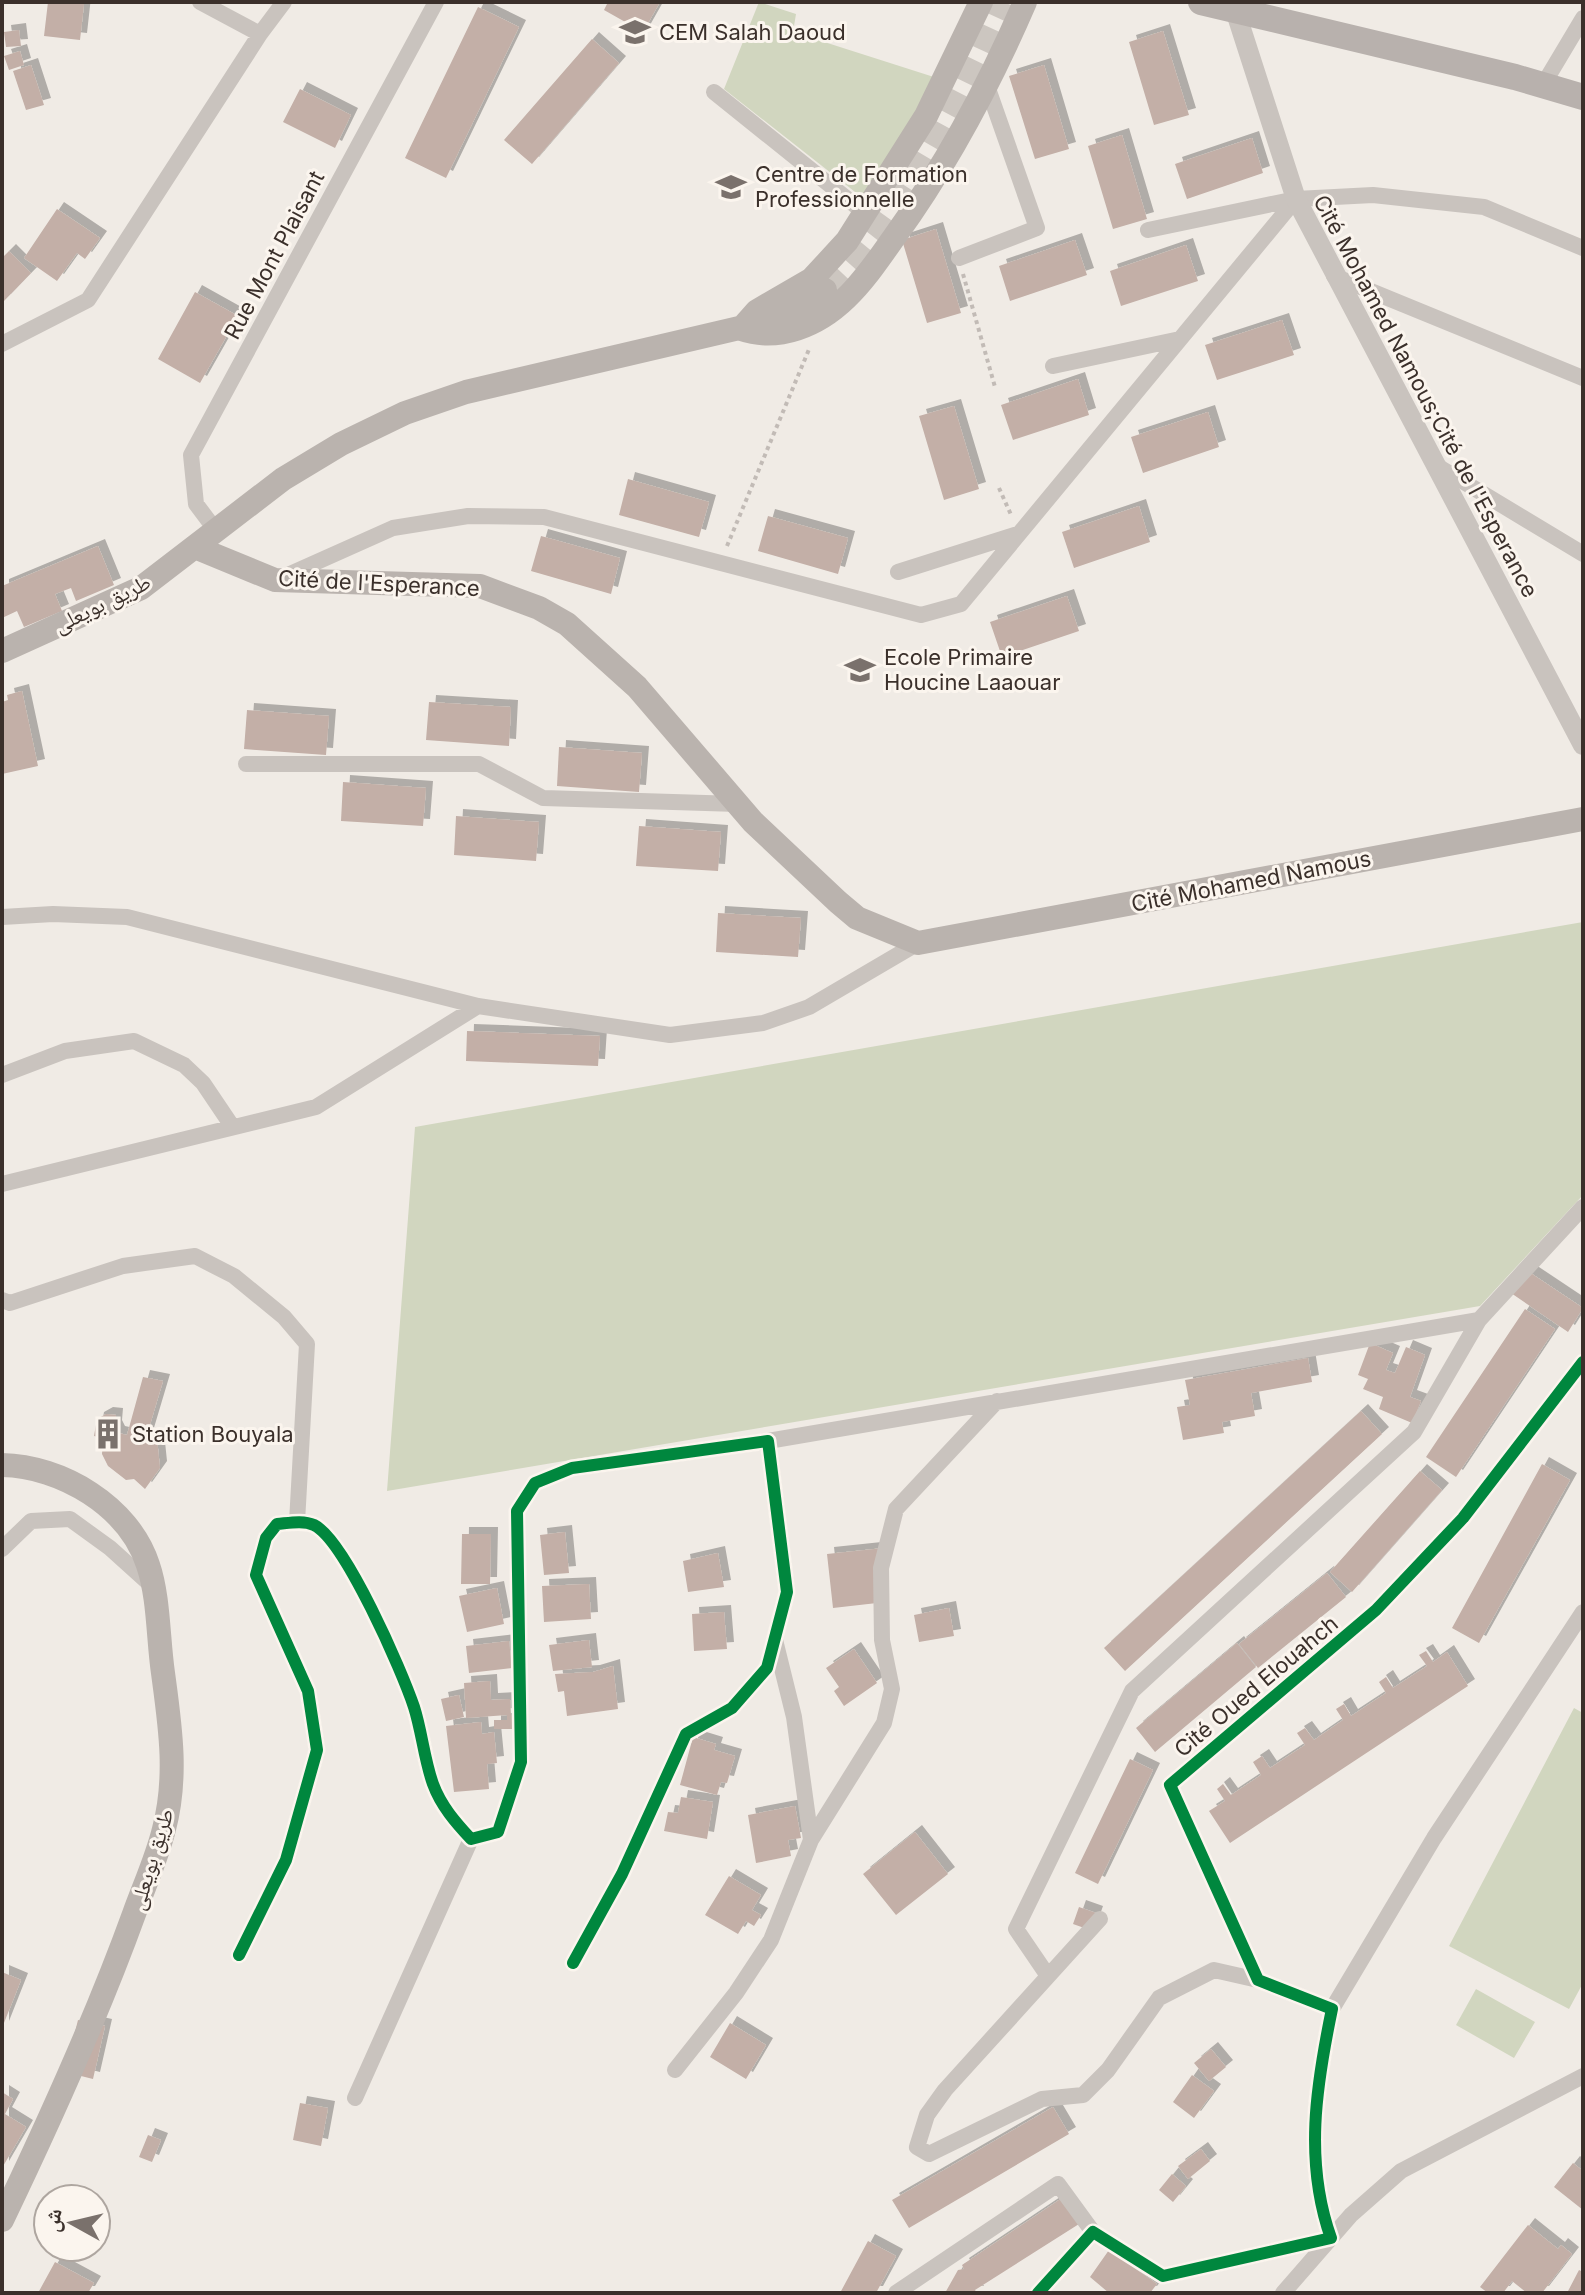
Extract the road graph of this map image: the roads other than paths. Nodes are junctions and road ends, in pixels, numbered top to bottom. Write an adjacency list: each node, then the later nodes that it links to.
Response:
1 (200, 2): 9 (street)
2 (284, 2): 9 (street)
3 (436, 2): 27 (street, Rue Mont Plaisant)
4 (981, 2): 15 (main road)
5 (1025, 2): 10 (main road)
6 (1201, 2): 7 (main road)
7 (1236, 13): 11 (main road); 14 (street, Cité Mohamed Namous;Cité de l'Esperance)
8 (1583, 18): 11 (street)
9 (260, 34): 23 (street)
10 (986, 83): 18 (street); 21 (main road)
11 (1543, 85): 13 (main road)
12 (714, 92): 15 (street)
13 (1583, 97)
14 (1296, 199): 16 (street); 17 (street); 19 (street, Cité Mohamed Namous;Cité de l'Esperance); 22 (street)
15 (866, 214): 21 (main road)
16 (1148, 230)
17 (1583, 248)
18 (959, 258)
19 (1333, 275): 25 (street); 26 (street, Cité Mohamed Namous;Cité de l'Esperance)
20 (825, 290): 21 (main road)
21 (741, 329): 27 (main road)
22 (1180, 339): 24 (street); 28 (street)
23 (2, 344)
24 (1053, 366)
25 (1583, 378)
26 (1433, 463): 30 (street); 34 (street, Cité Mohamed Namous;Cité de l'Esperance)
27 (217, 532): 29 (main road)
28 (1020, 533): 31 (street); 32 (street)
29 (197, 548): 32 (main road, Cité de l'Esperance); 33 (main road, طريق بويعلى)
30 (1583, 554)
31 (898, 572)
32 (275, 580): 36 (main road, Cité de l'Esperance)
33 (2, 651)
34 (1583, 745)
35 (246, 764): 36 (street)
36 (738, 804): 39 (main road, Cité de l'Esperance)
37 (1583, 819): 39 (main road, Cité Mohamed Namous)
38 (2, 917): 40 (street)
39 (918, 943): 40 (street)
40 (478, 1006): 42 (street)
41 (2, 1075): 42 (street)
42 (232, 1126): 43 (street)
43 (2, 1184)
44 (1583, 1207): 46 (street)
45 (2, 1300): 51 (street)
46 (1479, 1320): 48 (street); 61 (street)
47 (1583, 1362): 62 (street, Cité Oued Elouahch)
48 (997, 1401): 49 (street); 57 (street)
49 (768, 1441): 55 (street); 56 (street)
50 (2, 1465): 53 (main road, طريق بويعلى)
51 (297, 1522): 56 (street); 59 (street)
52 (2, 1549): 53 (street)
53 (151, 1585): 67 (main road, طريق بويعلى)
54 (1583, 1612): 63 (street)
55 (774, 1639): 57 (street); 60 (street)
56 (471, 1839): 66 (street)
57 (811, 1840): 64 (street)
58 (1100, 1919): 61 (street)
59 (239, 1955)
60 (573, 1963)
61 (1048, 1976): 62 (street)
62 (1258, 1980): 63 (street)
63 (1332, 2009): 69 (street)
64 (675, 2070)
65 (1583, 2076): 69 (street)
66 (355, 2098)
67 (2, 2220)
68 (1093, 2232): 69 (street); 70 (street); 71 (street)
69 (1331, 2238): 72 (street)
70 (896, 2293)
71 (1038, 2293)
72 (1283, 2293)

